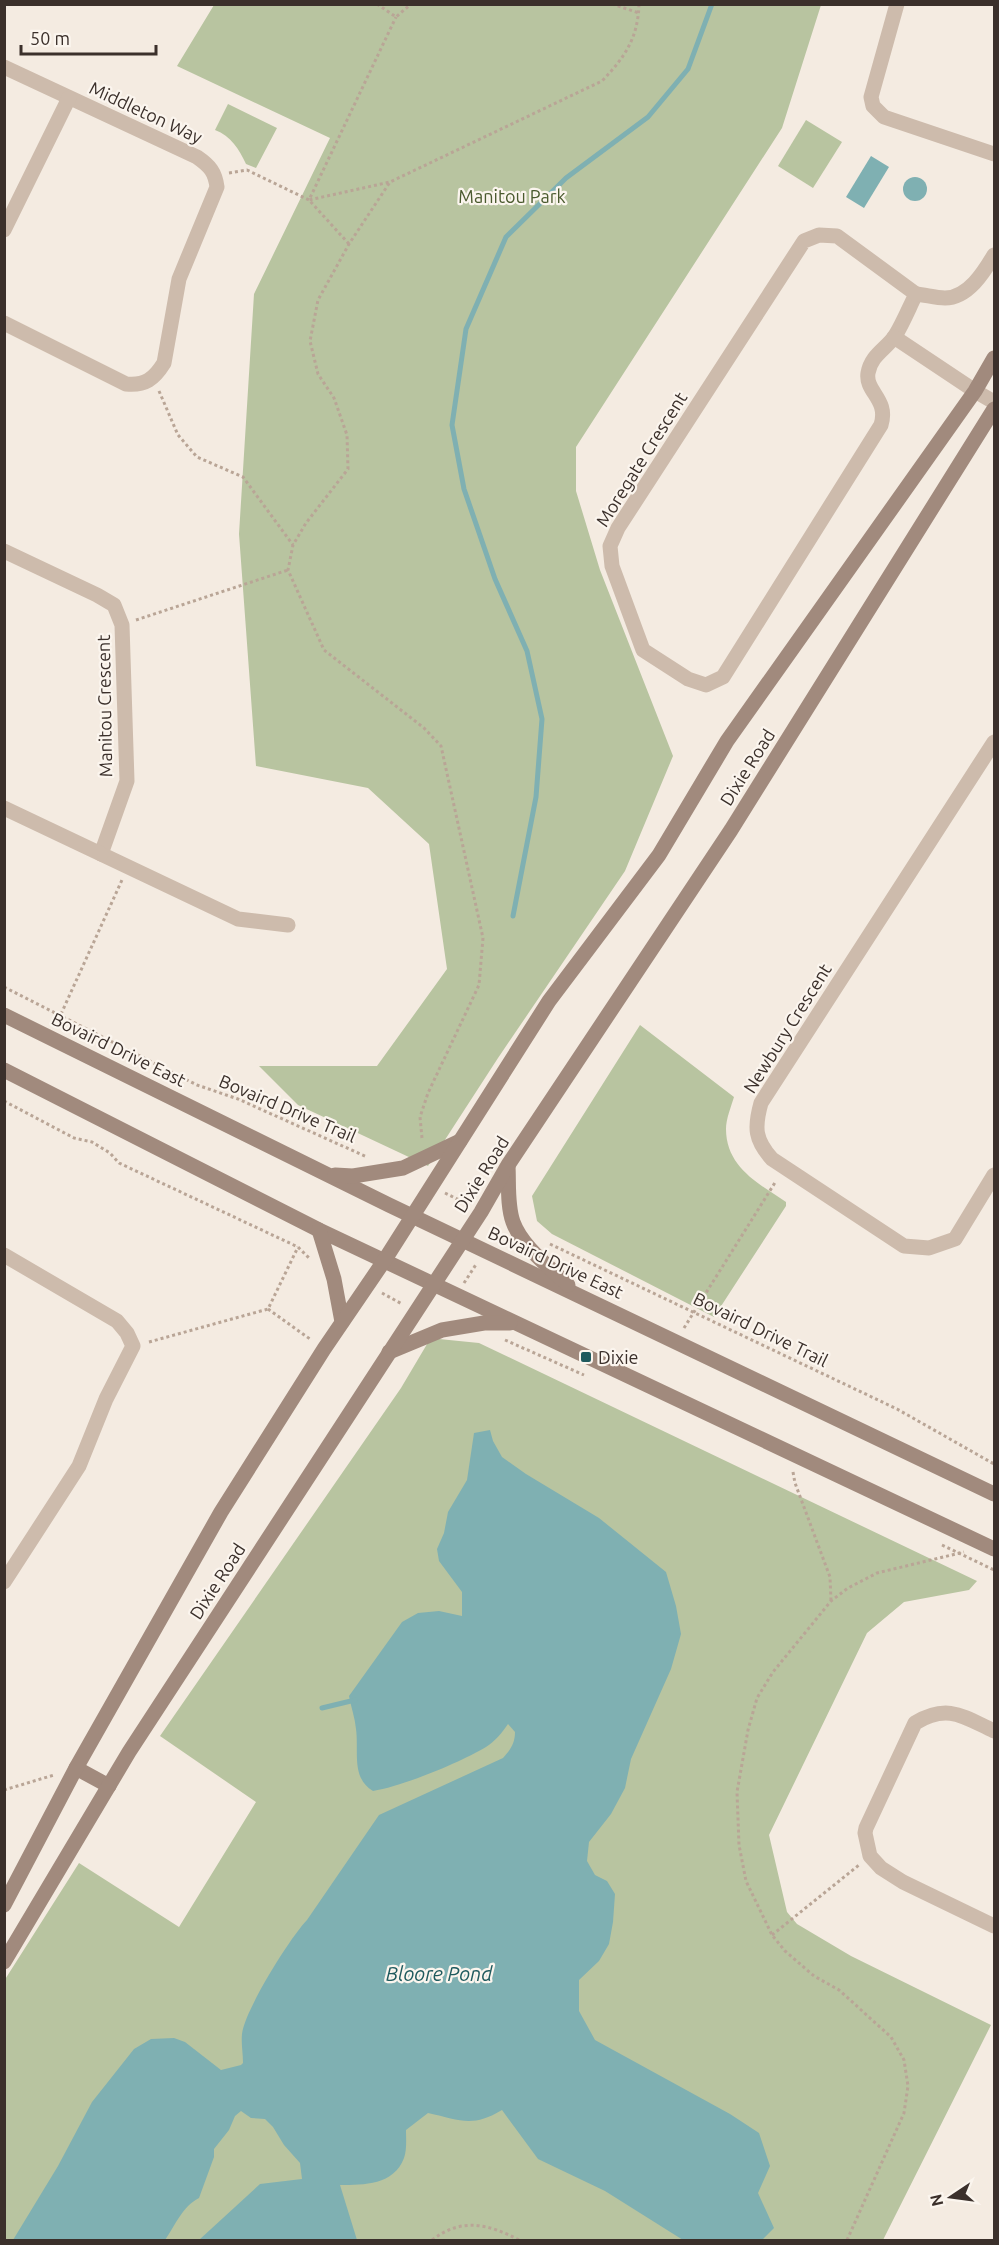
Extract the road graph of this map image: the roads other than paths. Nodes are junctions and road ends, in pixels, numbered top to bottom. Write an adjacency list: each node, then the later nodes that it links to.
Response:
1 (897, 4): 4 (street)
2 (4, 67): 3 (street, Middleton Way)
3 (69, 98): 5 (street, Middleton Way); 8 (street, Middleton Way)
4 (994, 154)
5 (4, 230)
6 (994, 255): 7 (street, Moregate Crescent)
7 (916, 294): 9 (street, Moregate Crescent); 9 (street, Moregate Crescent)
8 (4, 323)
9 (894, 337): 11 (street)
10 (994, 358): 11 (main road, Dixie Road)
11 (975, 391): 12 (street); 21 (main road, Dixie Road)
12 (994, 402)
13 (994, 409): 22 (main road, Dixie Road)
14 (4, 551): 17 (street, Manitou Crescent)
15 (994, 742): 24 (street, Newbury Crescent)
16 (4, 808): 17 (street)
17 (101, 854): 18 (street)
18 (288, 925)
19 (4, 1015): 23 (main road, Bovaird Drive East)
20 (4, 1070): 26 (main road)
21 (460, 1141): 23 (main road); 25 (main road, Dixie Road)
22 (508, 1165): 27 (main road, Dixie Road); 31 (main road)
23 (330, 1175): 25 (main road, Bovaird Drive East)
24 (994, 1175)
25 (412, 1216): 27 (main road, Bovaird Drive East); 29 (main road, Dixie Road)
26 (319, 1230): 29 (main road); 32 (main road)
27 (463, 1239): 30 (main road, Dixie Road); 31 (main road, Bovaird Drive East)
28 (4, 1255): 37 (street)
29 (384, 1261): 30 (main road); 32 (main road, Dixie Road)
30 (433, 1284): 33 (main road); 34 (main road, Dixie Road)
31 (577, 1294): 35 (main road, Bovaird Drive East)
32 (342, 1322): 39 (main road, Dixie Road)
33 (515, 1323): 34 (main road); 36 (main road)
34 (389, 1352): 40 (main road, Dixie Road)
35 (994, 1494)
36 (994, 1549)
37 (4, 1582)
38 (994, 1731): 42 (street)
39 (76, 1768): 40 (main road); 41 (main road, Dixie Road)
40 (109, 1786): 43 (main road, Dixie Road)
41 (4, 1905)
42 (994, 1926)
43 (4, 1962)

